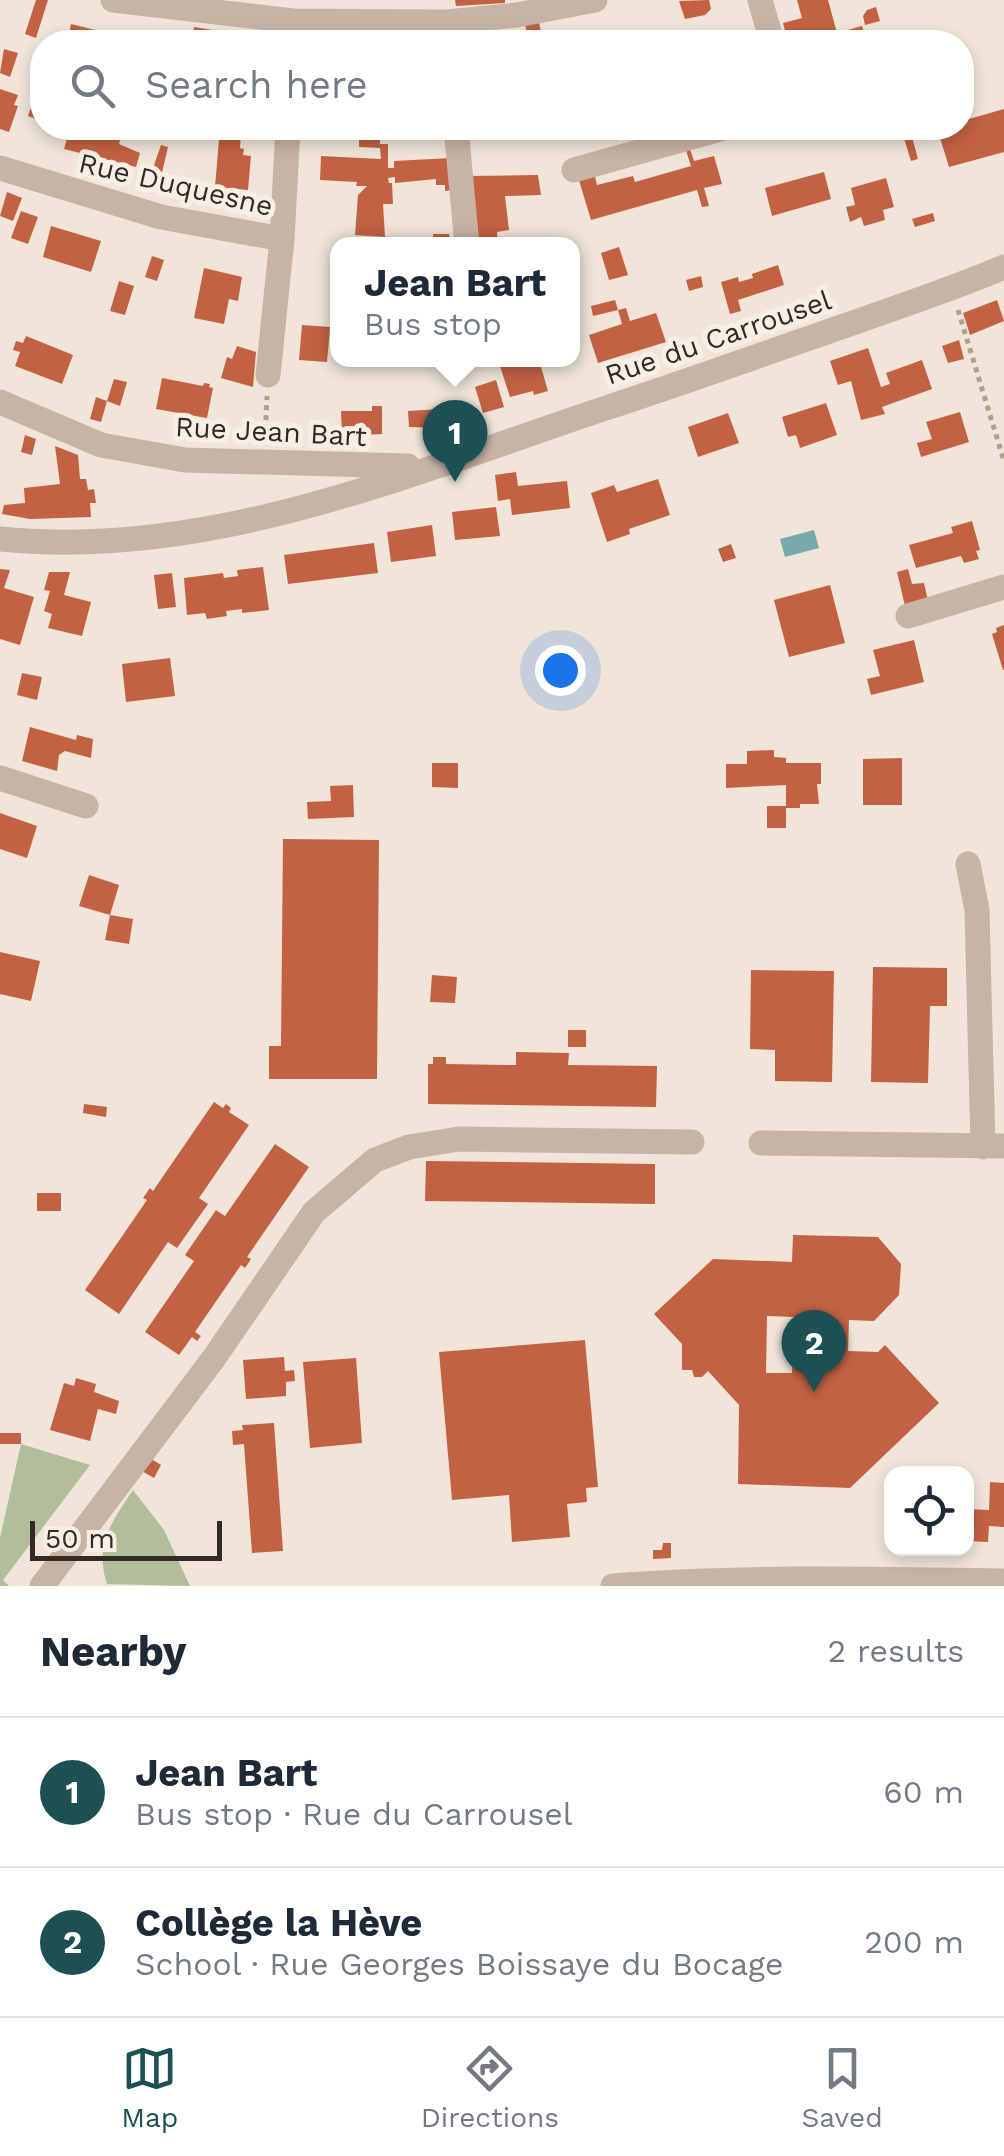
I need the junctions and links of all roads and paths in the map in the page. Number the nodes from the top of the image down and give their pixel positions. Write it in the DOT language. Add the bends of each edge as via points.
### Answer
graph roads {
  1 [pos="113,0"];
  2 [pos="595,0"];
  3 [pos="760,0"];
  4 [pos="282,30"];
  5 [pos="455,30"];
  6 [pos="769,30"];
  7 [pos="287,140"];
  8 [pos="457,140"];
  9 [pos="681,140"];
  10 [pos="0,168"];
  11 [pos="574,170"];
  12 [pos="466,237"];
  13 [pos="282,239"];
  14 [pos="1004,267"];
  15 [pos="951,288"];
  16 [pos="268,375"];
  17 [pos="0,402"];
  18 [pos="1004,460"];
  19 [pos="264,462"];
  20 [pos="324,464"];
  21 [pos="428,467"];
  22 [pos="336,497"];
  23 [pos="0,539"];
  24 [pos="1004,587"];
  25 [pos="908,616"];
  26 [pos="0,778"];
  27 [pos="86,806"];
  28 [pos="968,864"];
  29 [pos="692,1142"];
  30 [pos="761,1143"];
  31 [pos="994,1146"];
  32 [pos="71,1551"];
  33 [pos="1004,1581"];
  34 [pos="42,1586"];
  35 [pos="68,1586"];
  36 [pos="613,1586"];
  1 -- 4 [label="street"];
  2 -- 5 [label="street"];
  3 -- 6 [label="street"];
  7 -- 13 [label="street"];
  8 -- 12 [label="street"];
  9 -- 11 [label="street"];
  10 -- 13 [label="street, Rue Duquesne" via="161,217"];
  13 -- 16 [label="street"];
  14 -- 15 [label="street, Rue du Carrousel"];
  15 -- 18 [label="path"];
  15 -- 21 [label="street, Rue du Carrousel"];
  16 -- 19 [label="path"];
  17 -- 19 [label="street, Rue Jean Bart" via="101,445 186,460"];
  19 -- 20 [label="street, Rue Jean Bart"];
  20 -- 21 [label="street, Rue Jean Bart"];
  20 -- 22 [label="street" via="336,481"];
  21 -- 22 [label="street, Rue du Carrousel"];
  22 -- 23 [label="street, Rue du Carrousel" via="148,540"];
  24 -- 25 [label="street"];
  26 -- 27 [label="street"];
  28 -- 31 [label="street" via="977,910 984,1103"];
  29 -- 32 [label="street" via="459,1138 374,1160 314,1212"];
  30 -- 31 [label="street"];
  32 -- 34 [label="street"];
  32 -- 35 [label="street"];
  33 -- 36 [label="street" via="828,1578"];
}
